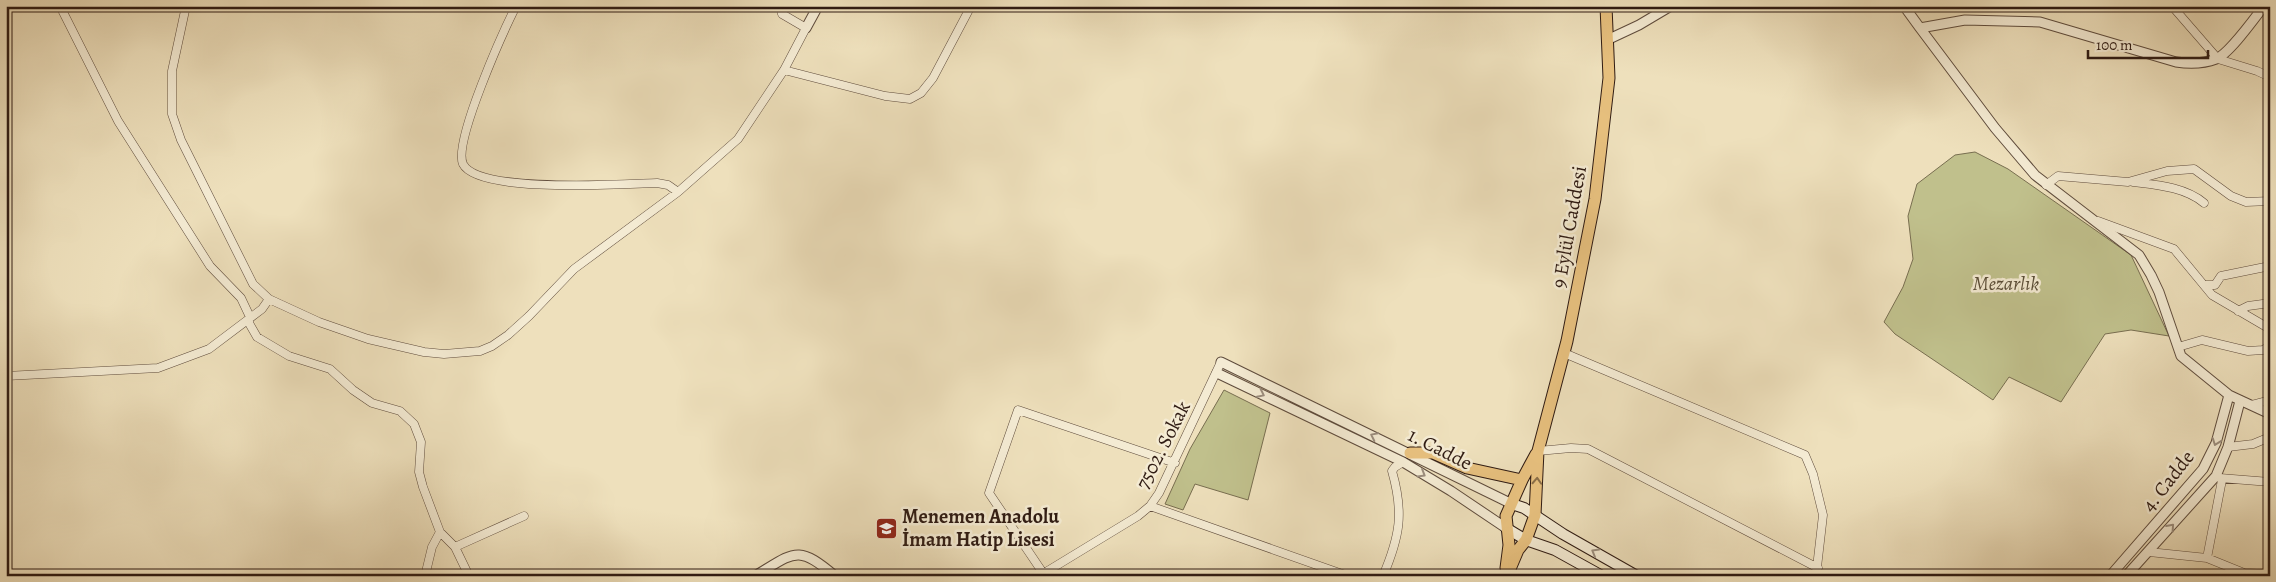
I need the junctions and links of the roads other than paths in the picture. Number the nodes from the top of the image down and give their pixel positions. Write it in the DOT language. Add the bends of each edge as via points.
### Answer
graph roads {
  1 [pos="60,6"];
  2 [pos="186,6"];
  3 [pos="516,6"];
  4 [pos="780,6"];
  5 [pos="810,6"];
  6 [pos="818,6"];
  7 [pos="971,6"];
  8 [pos="1606,6"];
  9 [pos="1672,6"];
  10 [pos="1904,6"];
  11 [pos="2172,6"];
  12 [pos="2264,6"];
  13 [pos="806,28"];
  14 [pos="1920,28"];
  15 [pos="1607,40"];
  16 [pos="2218,59"];
  17 [pos="784,70"];
  18 [pos="2270,77"];
  19 [pos="2128,182"];
  20 [pos="2046,185"];
  21 [pos="678,192"];
  22 [pos="2270,201"];
  23 [pos="2204,203"];
  24 [pos="2094,220"];
  25 [pos="2270,266"];
  26 [pos="2206,285"];
  27 [pos="269,299"];
  28 [pos="2270,303"];
  29 [pos="2238,311"];
  30 [pos="256,313"];
  31 [pos="2270,329"];
  32 [pos="2270,346"];
  33 [pos="2178,347"];
  34 [pos="1564,353"];
  35 [pos="1221,362"];
  36 [pos="1217,373"];
  37 [pos="6,376"];
  38 [pos="2229,395"];
  39 [pos="2270,400"];
  40 [pos="2240,401"];
  41 [pos="2251,405"];
  42 [pos="2270,414"];
  43 [pos="2270,438"];
  44 [pos="2228,447"];
  45 [pos="1538,450"];
  46 [pos="1406,458"];
  47 [pos="1175,463"];
  48 [pos="2219,478"];
  49 [pos="1522,480"];
  50 [pos="2270,482"];
  51 [pos="1512,504"];
  52 [pos="1150,506"];
  53 [pos="1535,515"];
  54 [pos="524,516"];
  55 [pos="1506,528"];
  56 [pos="440,532"];
  57 [pos="1526,540"];
  58 [pos="455,547"];
  59 [pos="2148,552"];
  60 [pos="2207,558"];
  61 [pos="1817,572"];
  62 [pos="2270,574"];
  63 [pos="1041,575"];
  64 [pos="1601,575"];
  65 [pos="425,576"];
  66 [pos="469,576"];
  67 [pos="755,576"];
  68 [pos="835,576"];
  69 [pos="1348,576"];
  70 [pos="1384,576"];
  71 [pos="1506,576"];
  72 [pos="1637,576"];
  73 [pos="2110,576"];
  74 [pos="2126,576"];
  1 -- 30 [label="street" via="118,121 210,266"];
  2 -- 27 [label="street" via="172,71 172,114 181,140 253,284"];
  3 -- 21 [label="street" via="498,43 472,114 462,155 465,166 475,175 523,184 657,183"];
  4 -- 13 [label="street" via="782,14"];
  5 -- 13 [label="street"];
  6 -- 13 [label="street"];
  7 -- 17 [label="street" via="932,78 921,93 910,99 884,96"];
  8 -- 15 [label="main road, 9 Eylül Caddesi"];
  9 -- 15 [label="street"];
  10 -- 14 [label="street"];
  11 -- 16 [label="street"];
  12 -- 16 [label="street" via="2246,31"];
  13 -- 17 [label="street"];
  14 -- 16 [label="street" via="1965,20 2040,22 2176,62 2199,63"];
  14 -- 20 [label="street" via="1995,128"];
  15 -- 34 [label="main road, 9 Eylül Caddesi" via="1609,78 1602,155"];
  16 -- 18 [label="street"];
  17 -- 21 [label="street" via="738,139"];
  19 -- 20 [label="street" via="2068,175 2058,176"];
  19 -- 22 [label="street" via="2167,171 2194,170 2231,196 2246,202"];
  19 -- 23 [label="street" via="2179,191"];
  20 -- 24 [label="street"];
  21 -- 27 [label="street" via="574,269 508,335 480,351 444,354 377,341 319,322"];
  24 -- 26 [label="street" via="2174,249"];
  24 -- 33 [label="street" via="2139,255 2159,292"];
  25 -- 26 [label="street" via="2221,276 2215,285"];
  26 -- 29 [label="street" via="2212,295"];
  27 -- 30 [label="street"];
  28 -- 29 [label="street"];
  29 -- 31 [label="street"];
  30 -- 37 [label="street" via="209,349 158,368"];
  30 -- 56 [label="street" via="249,323 257,337 267,345 330,369 353,390 372,402 400,411 414,424 421,442 419,472 422,487"];
  32 -- 33 [label="street" via="2248,351 2202,340"];
  33 -- 38 [label="street" via="2181,356"];
  34 -- 45 [label="main road, 9 Eylül Caddesi"];
  34 -- 61 [label="street" via="1805,455 1823,515"];
  35 -- 36 [label="street, 7502. Sokak"];
  46 -- 35 [label="street, 1. Cadde, one-way"];
  36 -- 46 [label="street, 1. Cadde, one-way"];
  36 -- 47 [label="street, 7502. Sokak"];
  38 -- 40 [label="street"];
  38 -- 73 [label="street, 4. Cadde, one-way" via="2216,442 2203,469"];
  39 -- 41 [label="street"];
  40 -- 41 [label="street"];
  40 -- 44 [label="street, 4. Cadde"];
  41 -- 42 [label="street"];
  43 -- 44 [label="street"];
  44 -- 48 [label="street, 4. Cadde"];
  45 -- 49 [label="main road, 9 Eylül Caddesi"];
  53 -- 45 [label="main road, 9 Eylül Caddesi, one-way"];
  45 -- 61 [label="street" via="1588,449"];
  46 -- 49 [label="main road" via="1433,453 1467,468"];
  46 -- 51 [label="street, 1. Cadde"];
  46 -- 55 [label="street, 1. Cadde, one-way"];
  46 -- 70 [label="street" via="1392,471 1400,506 1396,547"];
  47 -- 52 [label="street, 7502. Sokak"];
  47 -- 63 [label="street" via="1018,410 989,492"];
  48 -- 50 [label="street"];
  59 -- 48 [label="street, 4. Cadde, one-way"];
  48 -- 60 [label="street"];
  49 -- 51 [label="main road, 9 Eylül Caddesi"];
  51 -- 53 [label="main road, 1. Cadde"];
  51 -- 55 [label="main road, 9 Eylül Caddesi" via="1506,516"];
  52 -- 63 [label="street, 7502. Sokak"];
  52 -- 69 [label="street"];
  53 -- 57 [label="main road, 9 Eylül Caddesi"];
  72 -- 53 [label="main road, 1. Cadde, one-way"];
  54 -- 58 [label="street"];
  55 -- 57 [label="main road, 1. Cadde"];
  55 -- 71 [label="main road, 9 Eylül Caddesi" via="1509,545"];
  56 -- 58 [label="street"];
  56 -- 65 [label="street" via="432,547"];
  57 -- 64 [label="main road, 1. Cadde" via="1555,550"];
  57 -- 71 [label="main road, 9 Eylül Caddesi"];
  58 -- 66 [label="street"];
  59 -- 60 [label="street"];
  59 -- 74 [label="street, 4. Cadde"];
  60 -- 62 [label="street" via="2244,573"];
  67 -- 68 [label="street" via="798,553 807,555"];
}
